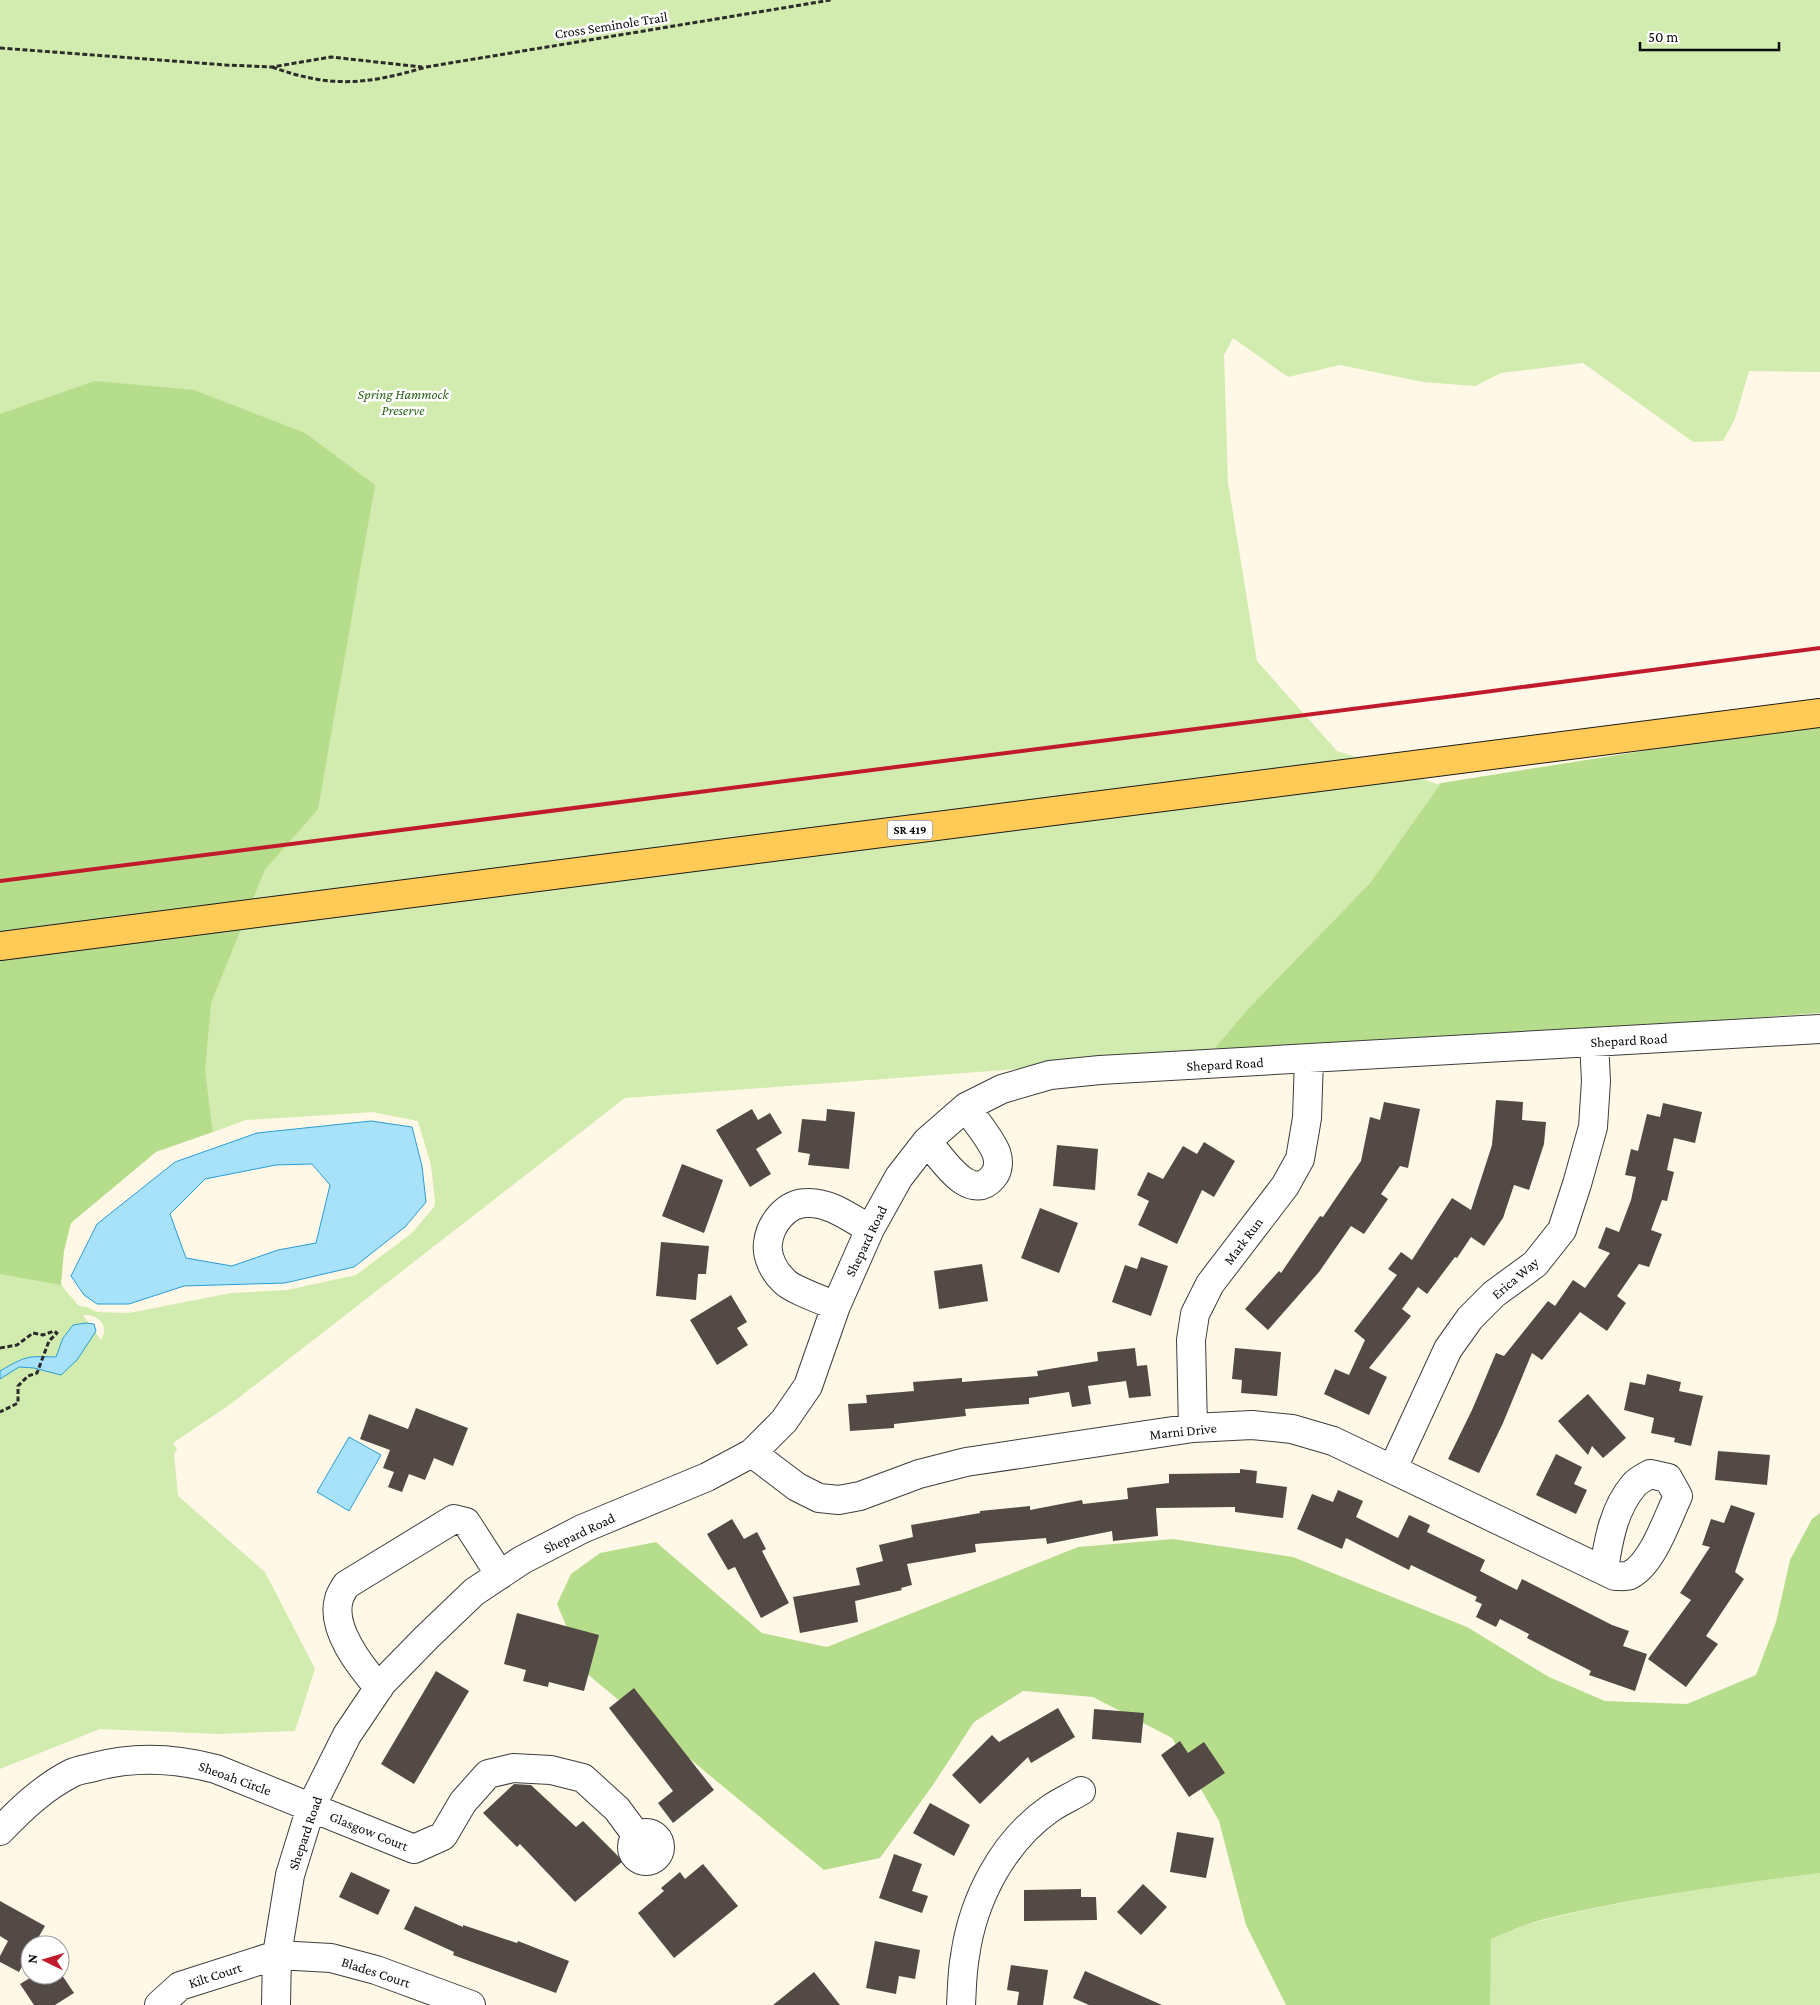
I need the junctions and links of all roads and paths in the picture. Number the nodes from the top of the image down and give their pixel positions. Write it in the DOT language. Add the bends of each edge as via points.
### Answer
graph roads {
  1 [pos="831,0"];
  2 [pos="0,48"];
  3 [pos="272,67"];
  4 [pos="426,67"];
  5 [pos="1820,713"];
  6 [pos="0,946"];
  7 [pos="1820,1029"];
  8 [pos="1594,1042"];
  9 [pos="1309,1059"];
  10 [pos="966,1107"];
  11 [pos="927,1141"];
  12 [pos="870,1229"];
  13 [pos="836,1306"];
  14 [pos="0,1348"];
  15 [pos="0,1412"];
  16 [pos="1193,1428"];
  17 [pos="752,1453"];
  18 [pos="1393,1468"];
  19 [pos="1604,1570"];
  20 [pos="500,1575"];
  21 [pos="379,1688"];
  22 [pos="1081,1791"];
  23 [pos="311,1807"];
  24 [pos="0,1831"];
  25 [pos="637,1836"];
  26 [pos="277,1955"];
  27 [pos="159,2005"];
  28 [pos="276,2005"];
  29 [pos="471,2005"];
  30 [pos="961,2005"];
  1 -- 4 [label="path, Cross Seminole Trail"];
  2 -- 3 [label="path"];
  3 -- 4 [label="path" via="331,57"];
  3 -- 4 [label="path" via="311,79 358,82"];
  5 -- 6 [label="main road, SR 419"];
  7 -- 8 [label="street, Shepard Road"];
  8 -- 9 [label="street, Shepard Road"];
  8 -- 18 [label="street, Erica Way" via="1593,1126 1562,1230 1535,1264 1494,1294 1470,1318 1448,1349"];
  9 -- 10 [label="street, Shepard Road" via="1050,1075 1002,1089"];
  9 -- 16 [label="street, Mark Run" via="1308,1118 1300,1159 1284,1186 1210,1284 1195,1314 1191,1340"];
  10 -- 11 [label="street, Shepard Road"];
  10 -- 11 [label="street" via="996,1152 995,1175 988,1183 979,1186 958,1178"];
  11 -- 12 [label="street, Shepard Road" via="899,1177"];
  12 -- 13 [label="street, Shepard Road"];
  12 -- 13 [label="street" via="824,1204 805,1202 790,1207 774,1222 767,1244 771,1263 784,1282"];
  13 -- 17 [label="street, Shepard Road" via="808,1386 784,1421"];
  14 -- 15 [label="path" via="17,1345 32,1333 56,1333 49,1341 37,1372 18,1386 18,1403"];
  16 -- 17 [label="street, Marni Drive" via="966,1462 839,1500 819,1498 797,1487"];
  16 -- 18 [label="street, Marni Drive" via="1252,1425 1292,1429 1333,1441"];
  17 -- 20 [label="street, Shepard Road" via="707,1477 582,1529"];
  18 -- 19 [label="street, Marni Drive"];
  20 -- 21 [label="street, Shepard Road" via="474,1592"];
  20 -- 21 [label="street" via="466,1522 454,1519 346,1585 339,1599 338,1618 359,1665"];
  21 -- 23 [label="street, Shepard Road" via="346,1735"];
  22 -- 30 [label="street" via="1050,1808 1021,1834 994,1871 975,1910 964,1956"];
  23 -- 24 [label="street, Sheoah Circle" via="216,1769 188,1762 148,1759 112,1762 72,1773 27,1803"];
  23 -- 25 [label="street, Glasgow Court" via="414,1849 443,1836 463,1802 488,1774 513,1768 551,1770 583,1778 616,1809"];
  23 -- 26 [label="street, Shepard Road" via="290,1875"];
  26 -- 27 [label="street, Kilt Court" via="180,1986"];
  26 -- 28 [label="street, Shepard Road"];
  26 -- 29 [label="street, Blades Court" via="331,1958 376,1970"];
}
